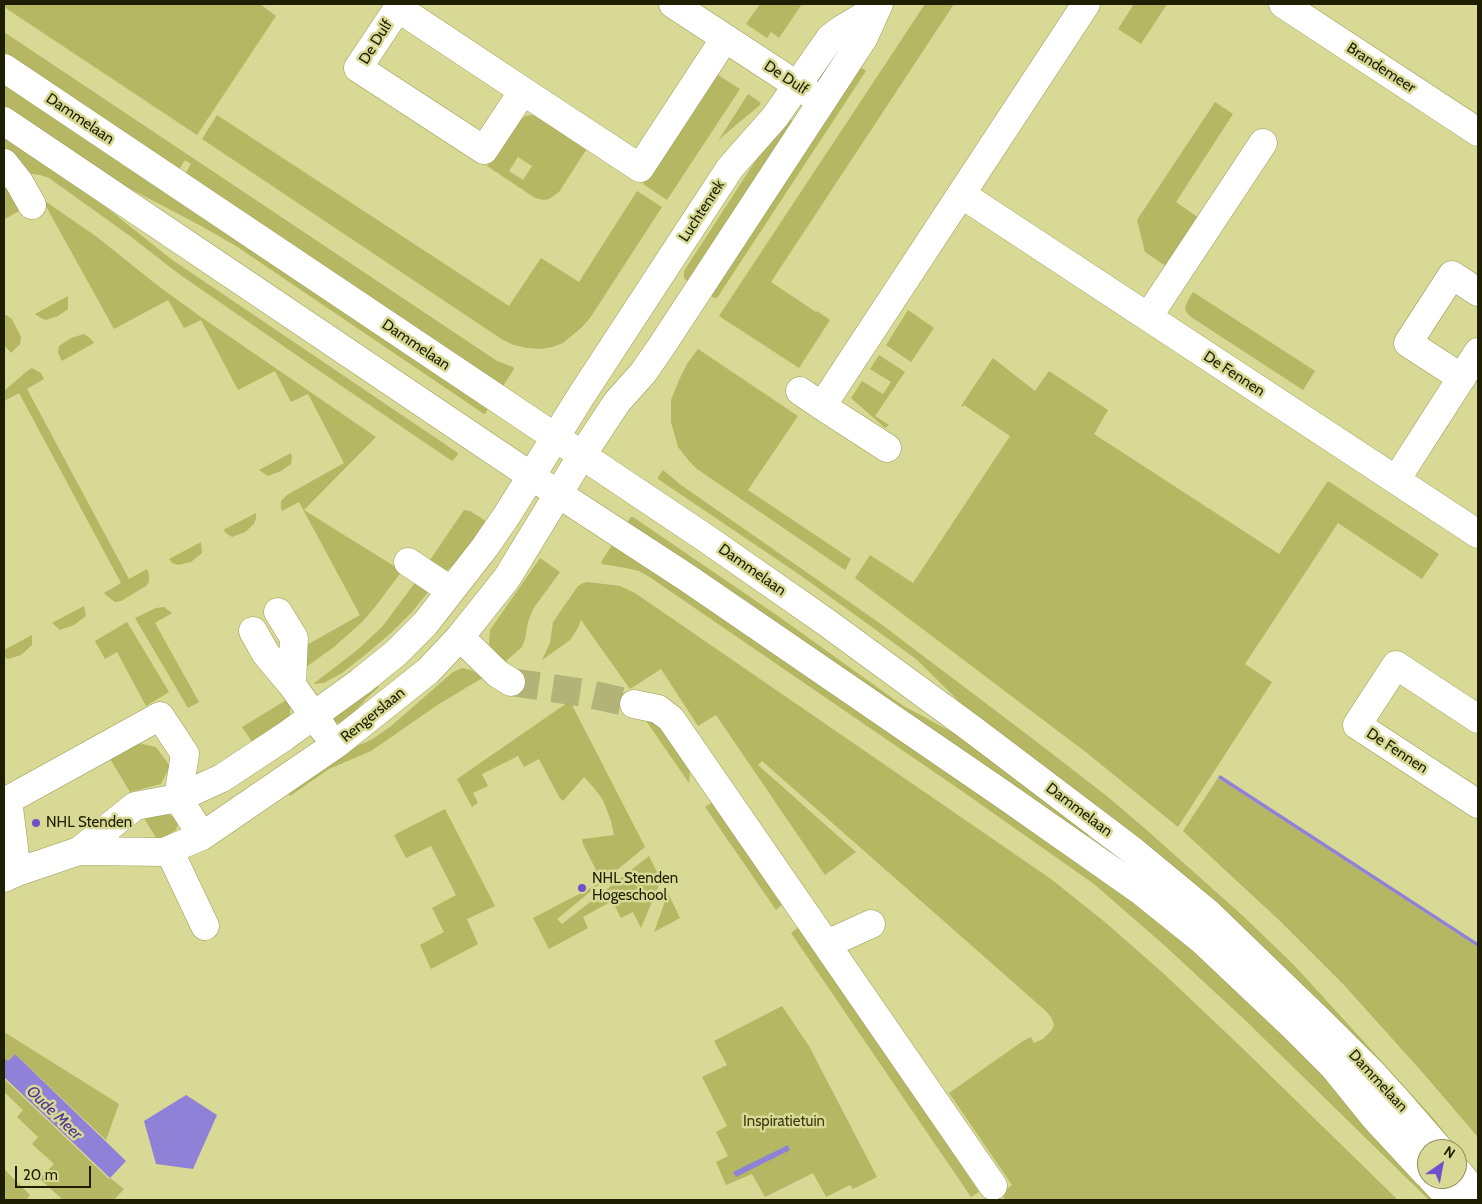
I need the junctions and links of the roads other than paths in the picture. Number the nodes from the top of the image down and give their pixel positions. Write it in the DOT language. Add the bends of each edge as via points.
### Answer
graph roads {
  1 [pos="673,4"];
  2 [pos="1086,4"];
  3 [pos="1283,4"];
  4 [pos="877,6"];
  5 [pos="726,38"];
  6 [pos="4,68"];
  7 [pos="797,85"];
  8 [pos="523,91"];
  9 [pos="822,101"];
  10 [pos="4,121"];
  11 [pos="1478,132"];
  12 [pos="1263,143"];
  13 [pos="4,163"];
  14 [pos="961,194"];
  15 [pos="32,204"];
  16 [pos="1478,292"];
  17 [pos="1148,317"];
  18 [pos="1478,352"];
  19 [pos="1462,378"];
  20 [pos="555,438"];
  21 [pos="887,448"];
  22 [pos="582,455"];
  23 [pos="531,476"];
  24 [pos="1396,480"];
  25 [pos="559,493"];
  26 [pos="1478,534"];
  27 [pos="408,562"];
  28 [pos="450,590"];
  29 [pos="460,637"];
  30 [pos="511,682"];
  31 [pos="292,684"];
  32 [pos="634,704"];
  33 [pos="314,716"];
  34 [pos="1478,719"];
  35 [pos="335,745"];
  36 [pos="178,798"];
  37 [pos="1478,804"];
  38 [pos="202,836"];
  39 [pos="169,850"];
  40 [pos="79,851"];
  41 [pos="10,875"];
  42 [pos="871,924"];
  43 [pos="205,926"];
  44 [pos="827,944"];
  45 [pos="1430,1139"];
  46 [pos="1417,1163"];
  47 [pos="1467,1183"];
  48 [pos="993,1186"];
  49 [pos="1442,1189"];
  50 [pos="1478,1196"];
  51 [pos="1452,1200"];
  1 -- 5 [label="street, De Dulf"];
  2 -- 14 [label="street"];
  3 -- 11 [label="street, Brandemeer"];
  4 -- 7 [label="street, Luchtenrek" via="830,38"];
  4 -- 9 [label="street, Luchtenrek" via="864,37"];
  5 -- 7 [label="street, De Dulf"];
  5 -- 8 [label="street, De Dulf" via="640,168"];
  6 -- 20 [label="street, Dammelaan"];
  7 -- 9 [label="street, De Dulf"];
  7 -- 20 [label="street, Luchtenrek" via="775,117 730,168"];
  8 -- 8 [label="street, De Dulf" via="484,150 358,68 398,8"];
  9 -- 22 [label="street, Luchtenrek" via="661,347 617,402"];
  10 -- 23 [label="street, Dammelaan"];
  12 -- 17 [label="street"];
  13 -- 15 [label="street"];
  14 -- 17 [label="street, De Fennen"];
  14 -- 21 [label="street" via="811,398"];
  16 -- 19 [label="street" via="1452,275 1408,343"];
  17 -- 24 [label="street, De Fennen"];
  18 -- 19 [label="street"];
  19 -- 24 [label="street"];
  20 -- 22 [label="street, Dammelaan"];
  20 -- 23 [label="street, Rengerslaan"];
  22 -- 25 [label="street, Rengerslaan"];
  22 -- 45 [label="street, Dammelaan" via="826,622 1133,851 1208,913 1326,1027"];
  23 -- 25 [label="street, Dammelaan"];
  23 -- 28 [label="street, Rengerslaan" via="485,547"];
  24 -- 26 [label="street, De Fennen"];
  25 -- 29 [label="street, Rengerslaan" via="507,578"];
  25 -- 46 [label="street, Dammelaan" via="1012,801 1172,916 1293,1026"];
  27 -- 28 [label="street"];
  28 -- 33 [label="street, Rengerslaan" via="425,624 396,653"];
  29 -- 30 [label="street" via="498,674"];
  29 -- 35 [label="street, Rengerslaan" via="428,671"];
  31 -- 31 [label="street" via="294,638 259,625 254,662"];
  31 -- 33 [label="street"];
  32 -- 44 [label="street" via="658,709 671,719"];
  33 -- 35 [label="street"];
  33 -- 36 [label="street, Rengerslaan" via="222,778"];
  34 -- 37 [label="street, De Fennen" via="1396,666 1357,725"];
  35 -- 38 [label="street, Rengerslaan"];
  36 -- 38 [label="street"];
  36 -- 40 [label="street, Rengerslaan" via="135,806"];
  36 -- 41 [label="street" via="185,754 160,716 8,800"];
  38 -- 39 [label="street, Rengerslaan"];
  39 -- 40 [label="street, Rengerslaan"];
  39 -- 43 [label="street"];
  40 -- 41 [label="street, Rengerslaan"];
  42 -- 44 [label="street"];
  44 -- 48 [label="street"];
  47 -- 50 [label="street"];
  49 -- 51 [label="street"];
}
